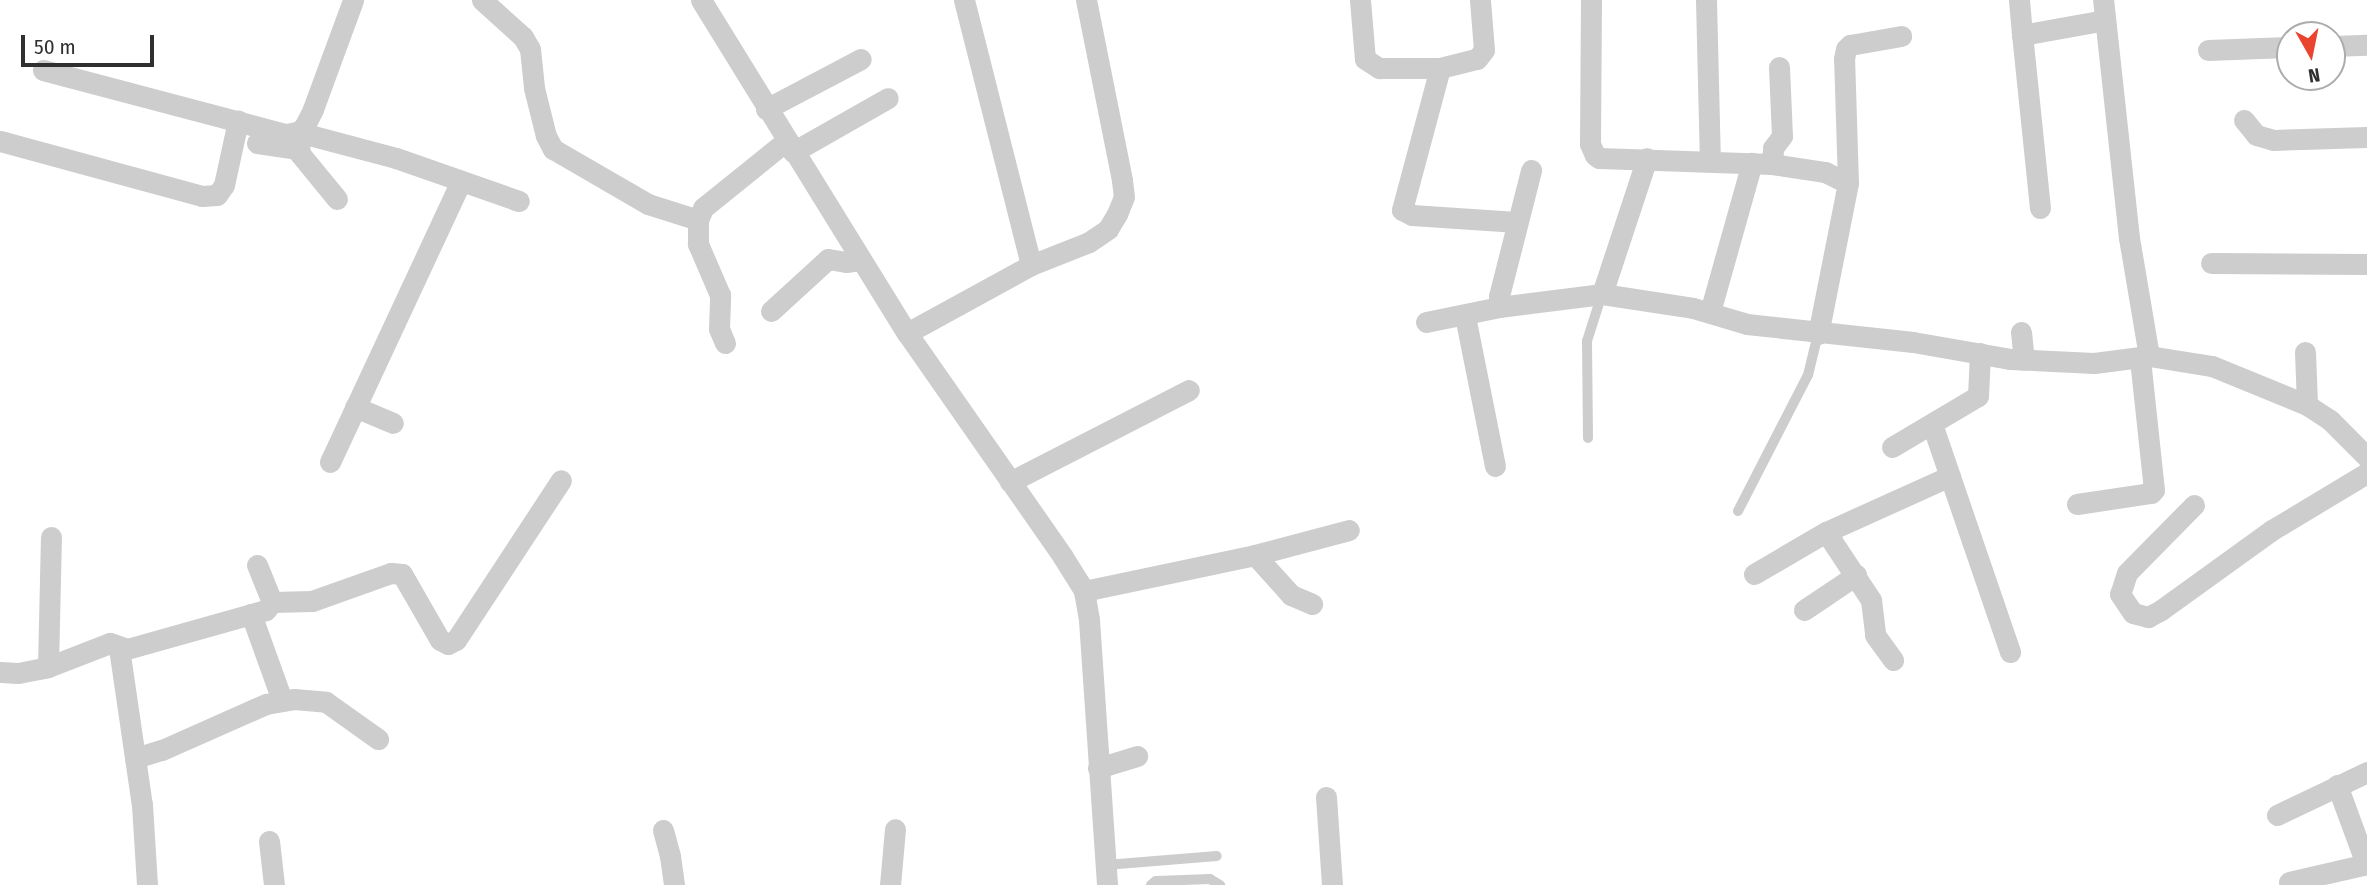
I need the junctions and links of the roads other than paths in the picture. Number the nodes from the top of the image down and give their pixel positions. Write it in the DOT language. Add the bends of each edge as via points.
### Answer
graph roads {
  1 [pos="353,0"];
  2 [pos="482,0"];
  3 [pos="701,0"];
  4 [pos="964,0"];
  5 [pos="1086,0"];
  6 [pos="1360,0"];
  7 [pos="1480,0"];
  8 [pos="1591,0"];
  9 [pos="1706,0"];
  10 [pos="2019,0"];
  11 [pos="2104,10"];
  12 [pos="2022,35"];
  13 [pos="1900,36"];
  14 [pos="2367,45"];
  15 [pos="2346,46"];
  16 [pos="2276,48"];
  17 [pos="2208,50"];
  18 [pos="861,58"];
  19 [pos="1779,67"];
  20 [pos="1440,68"];
  21 [pos="43,70"];
  22 [pos="888,99"];
  23 [pos="766,110"];
  24 [pos="2244,120"];
  25 [pos="238,121"];
  26 [pos="2367,137"];
  27 [pos="0,141"];
  28 [pos="298,141"];
  29 [pos="257,143"];
  30 [pos="790,146"];
  31 [pos="1647,158"];
  32 [pos="1710,159"];
  33 [pos="1762,163"];
  34 [pos="1531,170"];
  35 [pos="461,181"];
  36 [pos="1848,183"];
  37 [pos="337,198"];
  38 [pos="519,201"];
  39 [pos="2040,208"];
  40 [pos="698,220"];
  41 [pos="1517,222"];
  42 [pos="861,260"];
  43 [pos="2211,263"];
  44 [pos="2367,264"];
  45 [pos="1031,265"];
  46 [pos="1602,294"];
  47 [pos="1499,307"];
  48 [pos="771,311"];
  49 [pos="1710,312"];
  50 [pos="1465,316"];
  51 [pos="1426,322"];
  52 [pos="2021,332"];
  53 [pos="906,333"];
  54 [pos="1818,334"];
  55 [pos="726,343"];
  56 [pos="2305,352"];
  57 [pos="1980,353"];
  58 [pos="2144,357"];
  59 [pos="2025,360"];
  60 [pos="1189,390"];
  61 [pos="2307,405"];
  62 [pos="355,407"];
  63 [pos="393,423"];
  64 [pos="1932,424"];
  65 [pos="1588,438"];
  66 [pos="1892,447"];
  67 [pos="2367,457"];
  68 [pos="330,462"];
  69 [pos="1495,467"];
  70 [pos="2367,473"];
  71 [pos="1950,476"];
  72 [pos="561,480"];
  73 [pos="1010,482"];
  74 [pos="2077,504"];
  75 [pos="2194,505"];
  76 [pos="1738,511"];
  77 [pos="1349,530"];
  78 [pos="1826,532"];
  79 [pos="51,537"];
  80 [pos="1255,555"];
  81 [pos="257,565"];
  82 [pos="1754,574"];
  83 [pos="1856,575"];
  84 [pos="1084,592"];
  85 [pos="272,602"];
  86 [pos="1311,604"];
  87 [pos="1804,610"];
  88 [pos="251,614"];
  89 [pos="119,648"];
  90 [pos="2010,652"];
  91 [pos="1893,660"];
  92 [pos="48,667"];
  93 [pos="0,671"];
  94 [pos="282,700"];
  95 [pos="379,739"];
  96 [pos="1137,756"];
  97 [pos="135,758"];
  98 [pos="1098,768"];
  99 [pos="2367,772"];
  100 [pos="2337,785"];
  101 [pos="1326,797"];
  102 [pos="2277,815"];
  103 [pos="895,829"];
  104 [pos="663,830"];
  105 [pos="269,841"];
  106 [pos="1217,856"];
  107 [pos="2366,864"];
  108 [pos="1106,875"];
  109 [pos="2289,882"];
  110 [pos="147,885"];
  111 [pos="274,885"];
  112 [pos="674,885"];
  113 [pos="890,885"];
  114 [pos="1151,885"];
  115 [pos="1220,885"];
  116 [pos="1332,885"];
  1 -- 28 [label="street"];
  2 -- 40 [label="street" via="530,48 534,88 553,149 648,204"];
  3 -- 23 [label="street"];
  4 -- 45 [label="street"];
  5 -- 45 [label="street" via="1124,197 1108,229"];
  6 -- 20 [label="street" via="1368,63 1379,68"];
  7 -- 20 [label="street" via="1482,55"];
  8 -- 31 [label="street" via="1591,150 1600,158"];
  9 -- 32 [label="street"];
  10 -- 12 [label="street"];
  11 -- 12 [label="street"];
  11 -- 58 [label="street"];
  12 -- 39 [label="street"];
  13 -- 36 [label="street" via="1846,49"];
  14 -- 15 [label="street"];
  16 -- 17 [label="street"];
  18 -- 23 [label="street"];
  19 -- 33 [label="street" via="1782,136"];
  20 -- 41 [label="street" via="1402,210 1412,215"];
  21 -- 25 [label="street"];
  22 -- 30 [label="street"];
  23 -- 30 [label="street"];
  24 -- 26 [label="street" via="2256,135 2273,139"];
  25 -- 27 [label="street" via="224,185 217,195 202,196"];
  25 -- 28 [label="street"];
  28 -- 29 [label="street"];
  28 -- 35 [label="street" via="396,158"];
  28 -- 37 [label="street" via="304,162"];
  30 -- 40 [label="street" via="704,208"];
  30 -- 42 [label="street"];
  31 -- 32 [label="street"];
  31 -- 46 [label="street"];
  32 -- 33 [label="street"];
  33 -- 36 [label="street" via="1825,172"];
  33 -- 49 [label="street"];
  34 -- 41 [label="street"];
  35 -- 38 [label="street"];
  35 -- 62 [label="street"];
  36 -- 54 [label="street"];
  40 -- 55 [label="street" via="698,244 720,295 719,329"];
  41 -- 47 [label="street"];
  42 -- 48 [label="street" via="828,259"];
  42 -- 53 [label="street"];
  43 -- 44 [label="street"];
  45 -- 53 [label="street"];
  46 -- 47 [label="street"];
  46 -- 49 [label="street"];
  46 -- 65 [label="lane" via="1587,341"];
  47 -- 50 [label="street"];
  49 -- 54 [label="street" via="1747,324"];
  50 -- 51 [label="street"];
  50 -- 69 [label="street"];
  52 -- 59 [label="street"];
  53 -- 73 [label="street"];
  54 -- 57 [label="street"];
  54 -- 76 [label="lane" via="1808,375"];
  56 -- 61 [label="street"];
  57 -- 59 [label="street"];
  57 -- 64 [label="street" via="1978,396"];
  58 -- 59 [label="street" via="2094,363"];
  58 -- 61 [label="street" via="2212,366"];
  58 -- 74 [label="street" via="2154,490"];
  60 -- 73 [label="street"];
  61 -- 67 [label="street" via="2330,420"];
  62 -- 63 [label="street"];
  62 -- 68 [label="street"];
  64 -- 66 [label="street"];
  64 -- 71 [label="street"];
  70 -- 75 [label="street" via="2272,530 2161,610 2148,617 2133,613 2120,594 2127,573"];
  71 -- 78 [label="street"];
  71 -- 90 [label="street"];
  72 -- 85 [label="street" via="456,640 448,644 440,640 402,574 391,573 312,601"];
  73 -- 84 [label="street"];
  77 -- 80 [label="street"];
  78 -- 82 [label="street"];
  78 -- 83 [label="street"];
  79 -- 92 [label="street"];
  80 -- 84 [label="street"];
  80 -- 86 [label="street" via="1290,595"];
  81 -- 85 [label="street"];
  83 -- 87 [label="street"];
  83 -- 91 [label="street" via="1871,600 1878,643"];
  84 -- 98 [label="street"];
  85 -- 88 [label="street"];
  88 -- 89 [label="street"];
  88 -- 94 [label="street"];
  89 -- 92 [label="street" via="110,642"];
  89 -- 97 [label="street"];
  92 -- 93 [label="street"];
  94 -- 95 [label="street" via="326,702"];
  94 -- 97 [label="street"];
  96 -- 98 [label="street"];
  97 -- 110 [label="street"];
  98 -- 108 [label="street"];
  99 -- 100 [label="street"];
  100 -- 102 [label="street"];
  100 -- 107 [label="street"];
  101 -- 116 [label="street"];
  103 -- 113 [label="street"];
  104 -- 112 [label="street"];
  105 -- 111 [label="street"];
  106 -- 108 [label="lane"];
  107 -- 109 [label="street"];
  114 -- 115 [label="lane" via="1210,879"];
}
